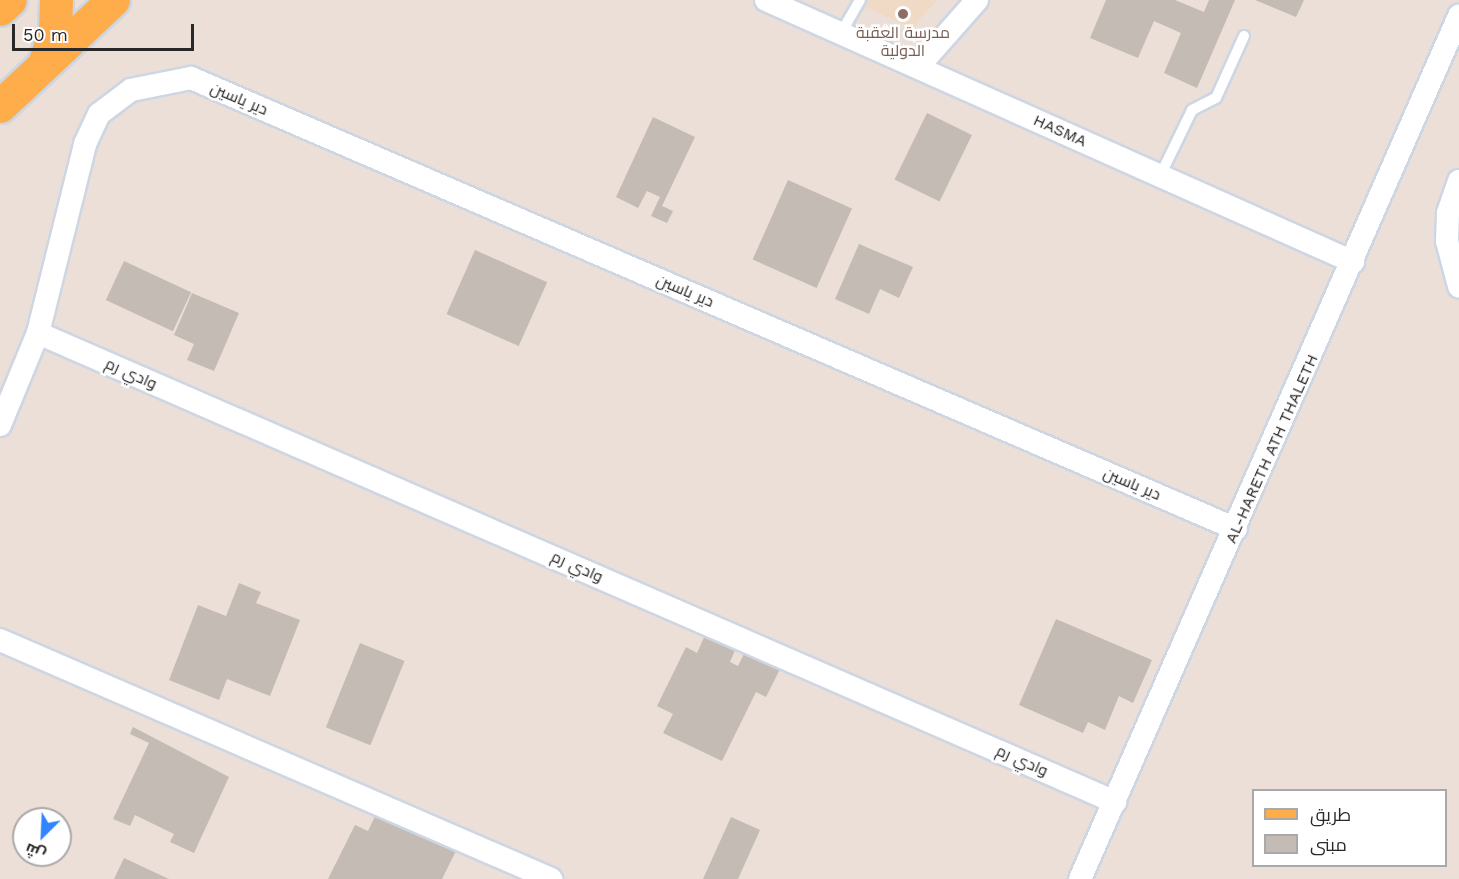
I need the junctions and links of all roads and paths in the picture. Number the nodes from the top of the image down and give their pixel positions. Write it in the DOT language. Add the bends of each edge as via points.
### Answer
graph roads {
  1 [pos="10,0"];
  2 [pos="56,0"];
  3 [pos="113,0"];
  4 [pos="766,0"];
  5 [pos="860,0"];
  6 [pos="976,0"];
  7 [pos="0,9"];
  8 [pos="1459,16"];
  9 [pos="842,33"];
  10 [pos="1244,36"];
  11 [pos="43,65"];
  12 [pos="918,68"];
  13 [pos="0,106"];
  14 [pos="1160,176"];
  15 [pos="1459,181"];
  16 [pos="1353,262"];
  17 [pos="1459,286"];
  18 [pos="38,333"];
  19 [pos="0,426"];
  20 [pos="1236,529"];
  21 [pos="0,640"];
  22 [pos="1115,802"];
  23 [pos="551,879"];
  24 [pos="1080,879"];
  1 -- 7 [label="main road"];
  2 -- 11 [label="main road" via="55,30"];
  3 -- 11 [label="main road"];
  4 -- 9 [label="street, HASMA"];
  5 -- 9 [label="lane"];
  6 -- 12 [label="street"];
  8 -- 16 [label="street, AL-HARETH ATH THALETH"];
  9 -- 12 [label="street, HASMA"];
  10 -- 14 [label="lane" via="1216,98 1192,110"];
  11 -- 13 [label="main road"];
  12 -- 14 [label="street, HASMA"];
  14 -- 16 [label="street, HASMA"];
  15 -- 17 [label="street" via="1448,213 1447,241"];
  16 -- 20 [label="street, AL-HARETH ATH THALETH"];
  18 -- 19 [label="street"];
  18 -- 20 [label="street, دير ياسين" via="71,217 85,144 99,114 131,90 191,78"];
  18 -- 22 [label="street, وادي رم"];
  20 -- 22 [label="street, AL-HARETH ATH THALETH"];
  21 -- 23 [label="street"];
  22 -- 24 [label="street, AL-HARETH ATH THALETH"];
}
